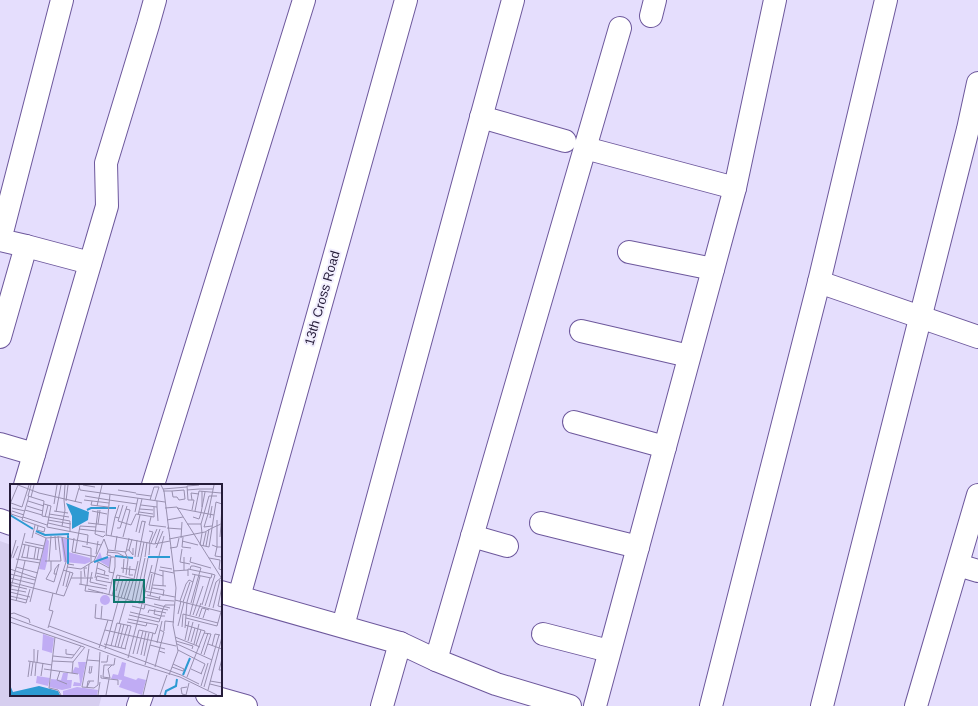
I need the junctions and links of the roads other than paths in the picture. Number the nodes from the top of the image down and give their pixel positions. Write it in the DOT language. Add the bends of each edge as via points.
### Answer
graph roads {
  1 [pos="62,0"];
  2 [pos="155,0"];
  3 [pos="304,0"];
  4 [pos="406,0"];
  5 [pos="514,0"];
  6 [pos="775,0"];
  7 [pos="886,0"];
  8 [pos="620,28"];
  9 [pos="978,83"];
  10 [pos="481,117"];
  11 [pos="973,130"];
  12 [pos="575,145"];
  13 [pos="735,188"];
  14 [pos="26,246"];
  15 [pos="629,252"];
  16 [pos="90,263"];
  17 [pos="713,269"];
  18 [pos="819,282"];
  19 [pos="920,317"];
  20 [pos="581,331"];
  21 [pos="0,337"];
  22 [pos="978,337"];
  23 [pos="689,356"];
  24 [pos="574,422"];
  25 [pos="0,444"];
  26 [pos="665,446"];
  27 [pos="34,454"];
  28 [pos="25,484"];
  29 [pos="153,484"];
  30 [pos="978,495"];
  31 [pos="0,520"];
  32 [pos="542,523"];
  33 [pos="10,524"];
  34 [pos="472,536"];
  35 [pos="507,546"];
  36 [pos="638,547"];
  37 [pos="968,568"];
  38 [pos="230,594"];
  39 [pos="343,626"];
  40 [pos="543,634"];
  41 [pos="400,643"];
  42 [pos="609,651"];
  43 [pos="436,660"];
  44 [pos="142,696"];
  45 [pos="211,696"];
  46 [pos="527,700"];
  47 [pos="138,706"];
  48 [pos="246,706"];
  49 [pos="382,706"];
  50 [pos="570,706"];
  51 [pos="595,706"];
  52 [pos="711,706"];
  53 [pos="822,706"];
  54 [pos="916,706"];
  1 -- 14 [label="street" via="0,240"];
  2 -- 16 [label="street" via="106,163 107,206"];
  3 -- 29 [label="street"];
  4 -- 38 [label="street, 13th Cross Road"];
  5 -- 10 [label="street"];
  6 -- 13 [label="street"];
  7 -- 18 [label="street"];
  8 -- 12 [label="street"];
  9 -- 11 [label="street"];
  10 -- 12 [label="street"];
  10 -- 39 [label="street"];
  11 -- 19 [label="street"];
  12 -- 13 [label="street"];
  12 -- 34 [label="street"];
  13 -- 17 [label="street"];
  14 -- 16 [label="street"];
  14 -- 21 [label="street"];
  15 -- 17 [label="street"];
  16 -- 27 [label="street"];
  17 -- 23 [label="street"];
  18 -- 19 [label="street"];
  18 -- 52 [label="street"];
  19 -- 22 [label="street"];
  19 -- 53 [label="street"];
  20 -- 23 [label="street"];
  23 -- 26 [label="street"];
  24 -- 26 [label="street"];
  25 -- 27 [label="street"];
  26 -- 36 [label="street"];
  27 -- 28 [label="street"];
  30 -- 37 [label="street"];
  31 -- 33 [label="street"];
  32 -- 36 [label="street"];
  34 -- 35 [label="street"];
  34 -- 43 [label="street"];
  36 -- 42 [label="street"];
  37 -- 54 [label="street"];
  38 -- 39 [label="street"];
  39 -- 41 [label="street"];
  40 -- 42 [label="street"];
  41 -- 43 [label="street"];
  41 -- 49 [label="street"];
  42 -- 51 [label="street"];
  43 -- 46 [label="street" via="496,684"];
  44 -- 47 [label="street"];
  45 -- 48 [label="street"];
  46 -- 50 [label="street"];
}
